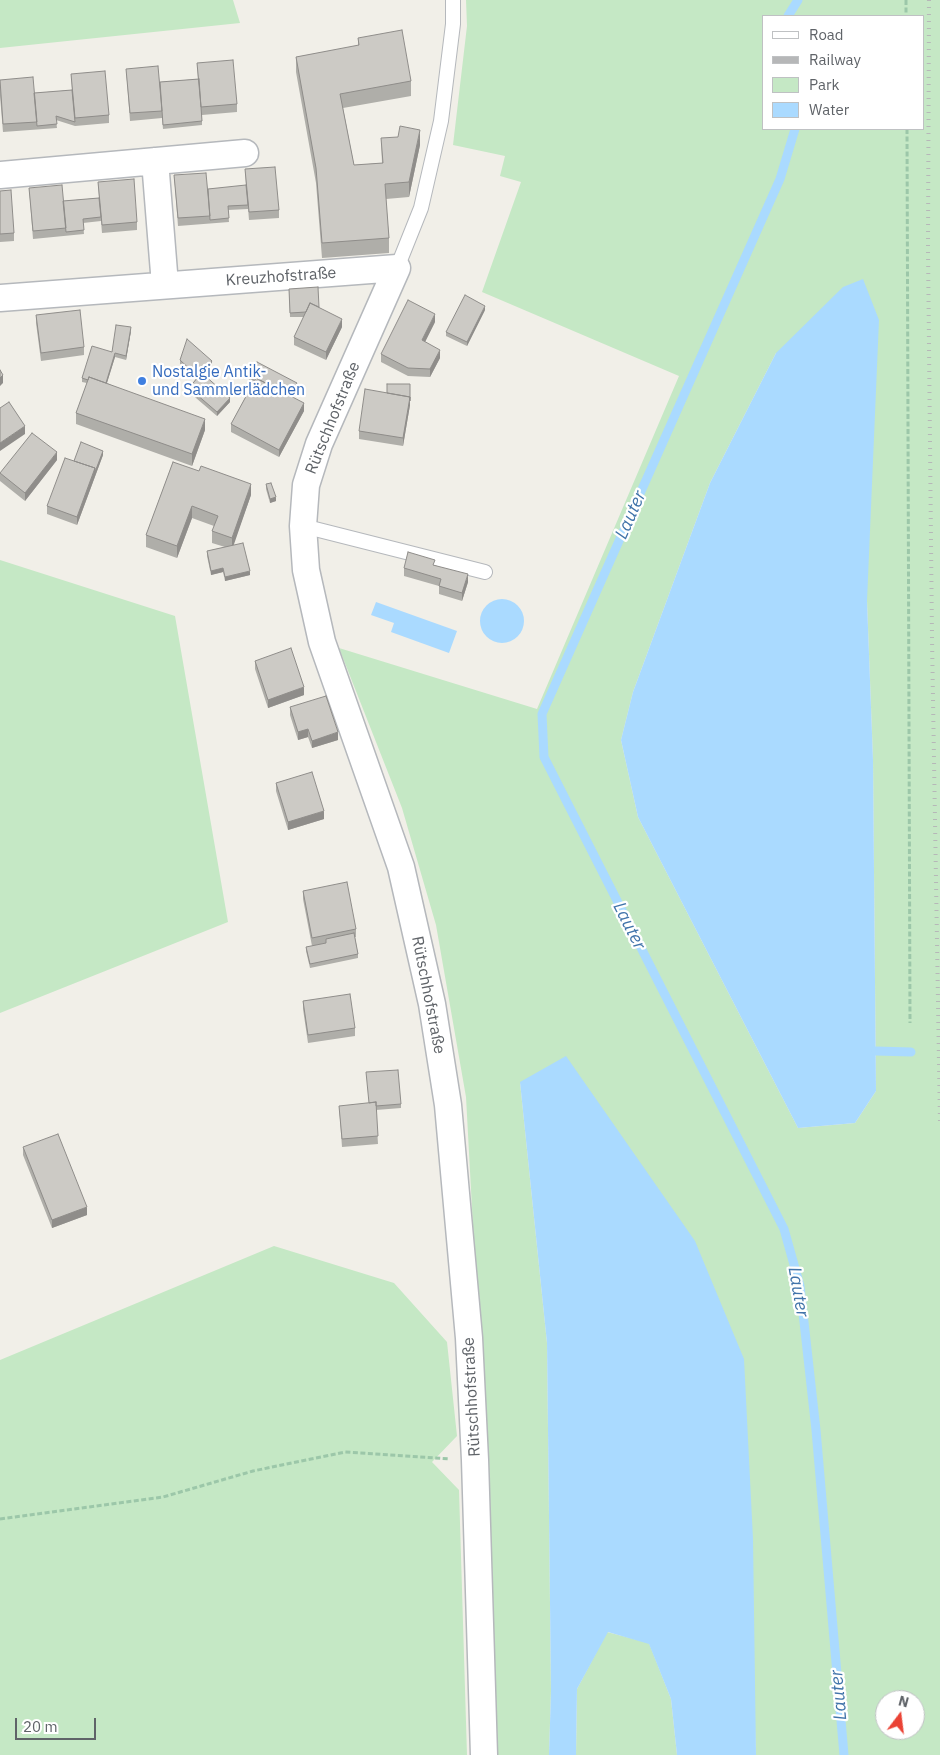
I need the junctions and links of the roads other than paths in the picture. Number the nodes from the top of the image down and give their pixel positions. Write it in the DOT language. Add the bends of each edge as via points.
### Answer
graph roads {
  1 [pos="452,0"];
  2 [pos="245,153"];
  3 [pos="155,160"];
  4 [pos="0,175"];
  5 [pos="397,268"];
  6 [pos="165,285"];
  7 [pos="0,298"];
  8 [pos="303,526"];
  9 [pos="485,572"];
  10 [pos="484,1755"];
  1 -- 5 [label="lane" via="453,24 441,121 421,208"];
  2 -- 3 [label="street"];
  3 -- 4 [label="street"];
  3 -- 6 [label="street"];
  5 -- 6 [label="street, Kreuzhofstraße"];
  5 -- 8 [label="street, Rütschhofstraße" via="319,444 306,485"];
  6 -- 7 [label="street, Kreuzhofstraße"];
  8 -- 9 [label="lane"];
  8 -- 10 [label="street, Rütschhofstraße" via="306,570 322,642 401,867 432,1004 448,1105 469,1338"];
}
